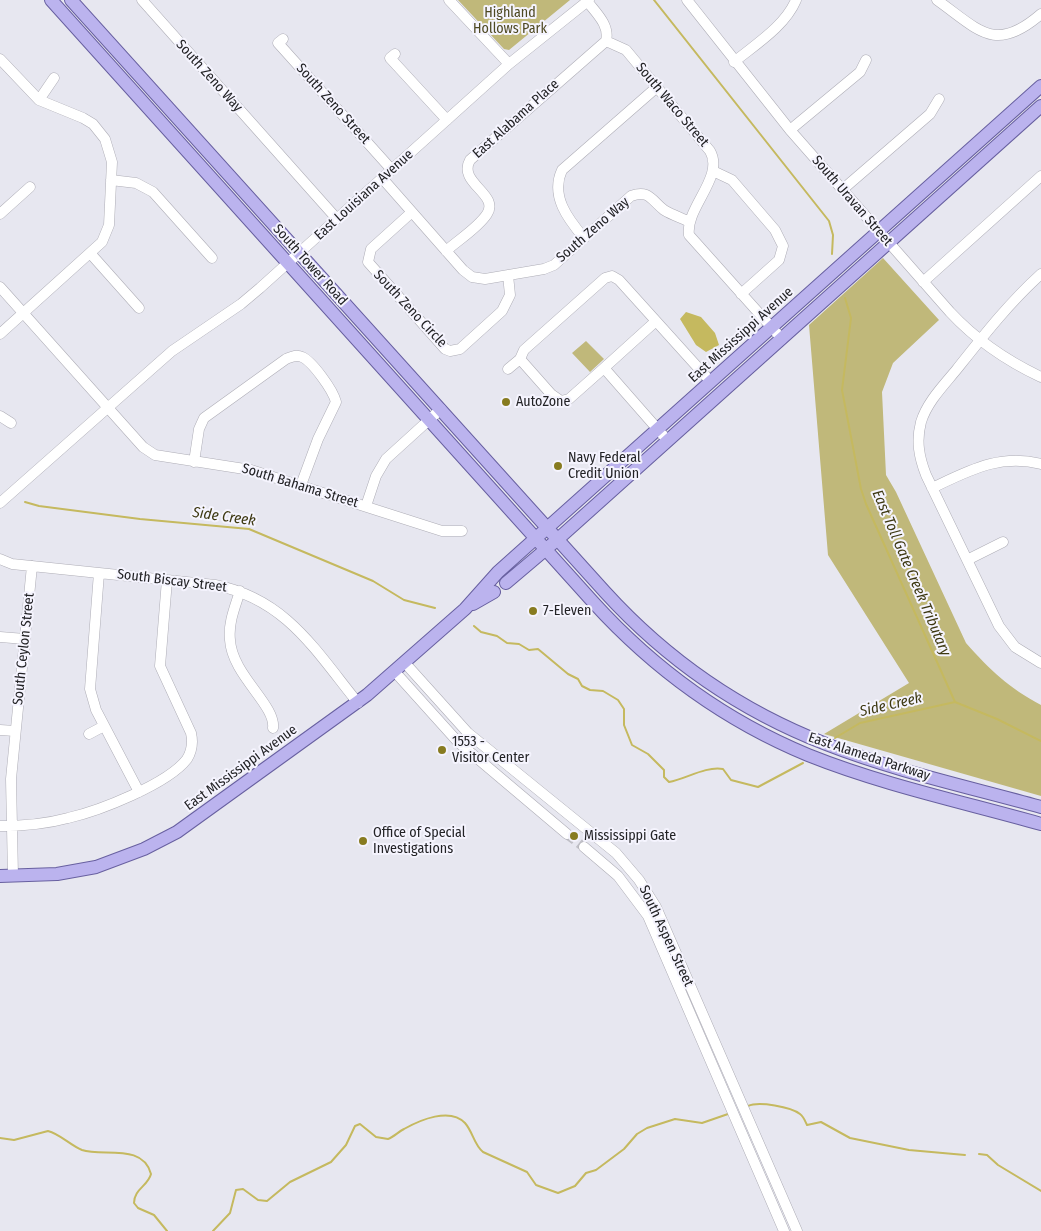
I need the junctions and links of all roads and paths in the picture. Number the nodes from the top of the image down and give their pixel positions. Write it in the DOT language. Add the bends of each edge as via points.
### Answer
graph roads {
  1 [pos="51,0"];
  2 [pos="71,0"];
  3 [pos="142,0"];
  4 [pos="449,0"];
  5 [pos="588,0"];
  6 [pos="686,0"];
  7 [pos="796,0"];
  8 [pos="941,1"];
  9 [pos="1041,14"];
  10 [pos="283,39"];
  11 [pos="606,41"];
  12 [pos="395,54"];
  13 [pos="0,59"];
  14 [pos="866,60"];
  15 [pos="734,62"];
  16 [pos="509,64"];
  17 [pos="54,78"];
  18 [pos="1041,86"];
  19 [pos="656,87"];
  20 [pos="939,99"];
  21 [pos="39,100"];
  22 [pos="1041,106"];
  23 [pos="446,120"];
  24 [pos="790,130"];
  25 [pos="392,170"];
  26 [pos="713,171"];
  27 [pos="1041,176"];
  28 [pos="382,178"];
  29 [pos="111,180"];
  30 [pos="30,187"];
  31 [pos="842,190"];
  32 [pos="412,212"];
  33 [pos="0,214"];
  34 [pos="337,219"];
  35 [pos="690,222"];
  36 [pos="878,232"];
  37 [pos="584,238"];
  38 [pos="888,243"];
  39 [pos="446,251"];
  40 [pos="300,252"];
  41 [pos="90,253"];
  42 [pos="212,258"];
  43 [pos="288,263"];
  44 [pos="1041,274"];
  45 [pos="508,276"];
  46 [pos="923,282"];
  47 [pos="0,287"];
  48 [pos="741,294"];
  49 [pos="139,308"];
  50 [pos="23,313"];
  51 [pos="656,322"];
  52 [pos="771,328"];
  53 [pos="0,334"];
  54 [pos="782,339"];
  55 [pos="980,340"];
  56 [pos="520,359"];
  57 [pos="604,368"];
  58 [pos="508,369"];
  59 [pos="1041,377"];
  60 [pos="711,382"];
  61 [pos="108,408"];
  62 [pos="441,409"];
  63 [pos="0,416"];
  64 [pos="429,420"];
  65 [pos="11,423"];
  66 [pos="658,429"];
  67 [pos="668,441"];
  68 [pos="194,462"];
  69 [pos="1041,464"];
  70 [pos="301,485"];
  71 [pos="932,488"];
  72 [pos="0,504"];
  73 [pos="366,506"];
  74 [pos="548,528"];
  75 [pos="462,531"];
  76 [pos="536,539"];
  77 [pos="558,539"];
  78 [pos="1003,542"];
  79 [pos="546,550"];
  80 [pos="0,559"];
  81 [pos="967,560"];
  82 [pos="32,566"];
  83 [pos="99,573"];
  84 [pos="167,580"];
  85 [pos="506,583"];
  86 [pos="240,591"];
  87 [pos="494,592"];
  88 [pos="464,609"];
  89 [pos="622,632"];
  90 [pos="0,637"];
  91 [pos="25,639"];
  92 [pos="676,658"];
  93 [pos="1041,663"];
  94 [pos="400,667"];
  95 [pos="358,703"];
  96 [pos="104,726"];
  97 [pos="273,728"];
  98 [pos="0,730"];
  99 [pos="16,731"];
  100 [pos="89,734"];
  101 [pos="489,750"];
  102 [pos="479,761"];
  103 [pos="506,762"];
  104 [pos="496,776"];
  105 [pos="139,792"];
  106 [pos="1041,807"];
  107 [pos="1041,824"];
  108 [pos="0,826"];
  109 [pos="12,826"];
  110 [pos="567,834"];
  111 [pos="584,847"];
  112 [pos="0,876"];
  113 [pos="13,876"];
  114 [pos="735,1104"];
  115 [pos="742,1120"];
  116 [pos="779,1189"];
  117 [pos="768,1194"];
  118 [pos="784,1231"];
  119 [pos="797,1231"];
  1 -- 43 [label="main road, South Tower Road"];
  2 -- 40 [label="main road, South Tower Road"];
  3 -- 34 [label="street, South Zeno Way"];
  4 -- 16 [label="street"];
  5 -- 11 [label="street" via="604,24"];
  5 -- 16 [label="street, East Louisiana Avenue"];
  6 -- 15 [label="street, South Uravan Street"];
  7 -- 15 [label="street" via="781,23"];
  8 -- 9 [label="street" via="984,32 1001,36 1017,32"];
  10 -- 25 [label="street, South Zeno Street" via="278,43"];
  11 -- 19 [label="street, South Waco Street" via="626,50"];
  11 -- 39 [label="street, East Alabama Place" via="470,160 467,175 487,199 489,208 485,216"];
  12 -- 23 [label="street" via="390,58"];
  13 -- 21 [label="street"];
  14 -- 24 [label="street" via="860,72"];
  15 -- 24 [label="street, South Uravan Street"];
  16 -- 23 [label="street, East Louisiana Avenue"];
  17 -- 21 [label="street"];
  18 -- 36 [label="main road, East Mississippi Avenue"];
  19 -- 26 [label="street, South Waco Street" via="710,151 714,160"];
  19 -- 37 [label="street" via="562,170 558,183 563,211"];
  20 -- 31 [label="street" via="930,114"];
  21 -- 29 [label="street" via="83,118 100,132 111,154"];
  22 -- 38 [label="main road, East Mississippi Avenue"];
  23 -- 25 [label="street, East Louisiana Avenue"];
  24 -- 31 [label="street, South Uravan Street"];
  25 -- 28 [label="street, East Louisiana Avenue"];
  26 -- 35 [label="street"];
  26 -- 48 [label="street" via="732,180 775,230 783,246 779,260"];
  27 -- 46 [label="street"];
  28 -- 32 [label="street, South Zeno Way"];
  28 -- 34 [label="street, East Louisiana Avenue"];
  29 -- 41 [label="street" via="108,231"];
  29 -- 42 [label="street" via="136,183 153,192"];
  30 -- 33 [label="street"];
  31 -- 36 [label="street, South Uravan Street"];
  32 -- 39 [label="street, South Zeno Way"];
  32 -- 45 [label="street, South Zeno Circle" via="371,249 368,262 445,349 460,349 502,311 510,295"];
  34 -- 40 [label="street, East Louisiana Avenue"];
  35 -- 37 [label="street, South Zeno Way" via="665,211 647,194 637,194"];
  35 -- 48 [label="street" via="691,240"];
  36 -- 38 [label="street, South Uravan Street"];
  36 -- 52 [label="main road, East Mississippi Avenue"];
  37 -- 45 [label="street, South Zeno Way" via="554,265"];
  38 -- 46 [label="street, South Uravan Street"];
  38 -- 54 [label="main road, East Mississippi Avenue"];
  39 -- 45 [label="street, South Zeno Way" via="472,277"];
  40 -- 43 [label="street, East Louisiana Avenue"];
  40 -- 62 [label="main road, South Tower Road"];
  41 -- 49 [label="street"];
  41 -- 50 [label="street"];
  43 -- 61 [label="street, East Louisiana Avenue" via="241,304 177,347"];
  43 -- 64 [label="main road, South Tower Road"];
  44 -- 55 [label="street" via="1008,306"];
  46 -- 55 [label="street, South Uravan Street"];
  47 -- 50 [label="street, South Bahama Street"];
  48 -- 52 [label="street"];
  50 -- 53 [label="street"];
  50 -- 61 [label="street, South Bahama Street"];
  51 -- 56 [label="street" via="620,280 612,276 605,278 524,350"];
  51 -- 57 [label="street"];
  51 -- 60 [label="street"];
  52 -- 54 [label="street"];
  52 -- 60 [label="main road, East Mississippi Avenue"];
  54 -- 67 [label="main road, East Mississippi Avenue"];
  55 -- 59 [label="street, South Uravan Street"];
  55 -- 71 [label="street" via="934,398 921,423 919,453"];
  56 -- 57 [label="street" via="561,401 569,399"];
  56 -- 58 [label="street"];
  57 -- 66 [label="street"];
  60 -- 66 [label="main road, East Mississippi Avenue"];
  61 -- 68 [label="street, South Bahama Street" via="149,452"];
  61 -- 72 [label="street, East Louisiana Avenue"];
  62 -- 64 [label="street"];
  62 -- 74 [label="main road, South Tower Road"];
  63 -- 65 [label="street"];
  64 -- 73 [label="street" via="386,459 376,476"];
  64 -- 76 [label="main road, South Tower Road"];
  66 -- 67 [label="street"];
  66 -- 74 [label="main road, East Mississippi Avenue"];
  67 -- 77 [label="main road, East Mississippi Avenue"];
  68 -- 70 [label="street, South Bahama Street" via="251,470"];
  68 -- 70 [label="street" via="204,418 295,355 303,357 331,388 336,402"];
  69 -- 71 [label="street" via="999,457"];
  70 -- 73 [label="street, South Bahama Street"];
  71 -- 81 [label="street"];
  73 -- 75 [label="street, South Bahama Street" via="442,531"];
  74 -- 76 [label="main road, East Mississippi Avenue"];
  74 -- 77 [label="main road, South Tower Road"];
  76 -- 79 [label="main road, South Tower Road"];
  76 -- 88 [label="main road, East Mississippi Avenue" via="488,582"];
  77 -- 79 [label="main road, East Mississippi Avenue"];
  77 -- 92 [label="main road, East Alameda Parkway" via="625,613"];
  78 -- 81 [label="street"];
  79 -- 85 [label="main road, East Mississippi Avenue"];
  79 -- 89 [label="main road, East Alameda Parkway"];
  80 -- 82 [label="street, South Biscay Street"];
  81 -- 93 [label="street" via="1006,637 1025,655"];
  82 -- 83 [label="street, South Biscay Street"];
  82 -- 91 [label="street, South Ceylon Street"];
  83 -- 84 [label="street, South Biscay Street"];
  83 -- 96 [label="street" via="89,675 93,702"];
  84 -- 86 [label="street, South Biscay Street"];
  84 -- 105 [label="street" via="160,666 164,681 191,733 192,745 183,763"];
  85 -- 87 [label="street, East Mississippi Avenue"];
  86 -- 95 [label="street, South Biscay Street" via="266,603 289,620"];
  86 -- 97 [label="street" via="230,629 231,652 238,670 272,715"];
  87 -- 88 [label="main road, East Mississippi Avenue"];
  88 -- 94 [label="main road, East Mississippi Avenue"];
  89 -- 92 [label="main road" via="634,630 660,653"];
  89 -- 107 [label="main road, East Alameda Parkway" via="703,698 743,723 797,750 860,773"];
  90 -- 91 [label="street"];
  91 -- 99 [label="street, South Ceylon Street"];
  92 -- 106 [label="main road, East Alameda Parkway" via="747,707 816,741 874,761"];
  94 -- 95 [label="main road, East Mississippi Avenue"];
  94 -- 101 [label="street, South Aspen Street"];
  94 -- 102 [label="street" via="451,736"];
  95 -- 113 [label="main road, East Mississippi Avenue" via="194,821 152,846 81,870"];
  96 -- 100 [label="street"];
  96 -- 105 [label="street"];
  98 -- 99 [label="street"];
  99 -- 109 [label="street, South Ceylon Street" via="11,779"];
  101 -- 102 [label="street"];
  101 -- 103 [label="street, South Aspen Street"];
  102 -- 104 [label="street"];
  103 -- 104 [label="street"];
  103 -- 114 [label="street, South Aspen Street" via="616,853 639,880 656,907"];
  104 -- 110 [label="street"];
  105 -- 109 [label="street" via="75,817"];
  108 -- 109 [label="street"];
  109 -- 113 [label="street, South Ceylon Street"];
  111 -- 114 [label="street, South Aspen Street" via="618,876 648,916"];
  112 -- 113 [label="main road, East Mississippi Avenue"];
  114 -- 115 [label="street, South Aspen Street"];
  115 -- 116 [label="street, South Aspen Street"];
  115 -- 117 [label="street, South Aspen Street"];
  116 -- 117 [label="street"];
  116 -- 119 [label="street, South Aspen Street"];
  117 -- 118 [label="street, South Aspen Street"];
}
